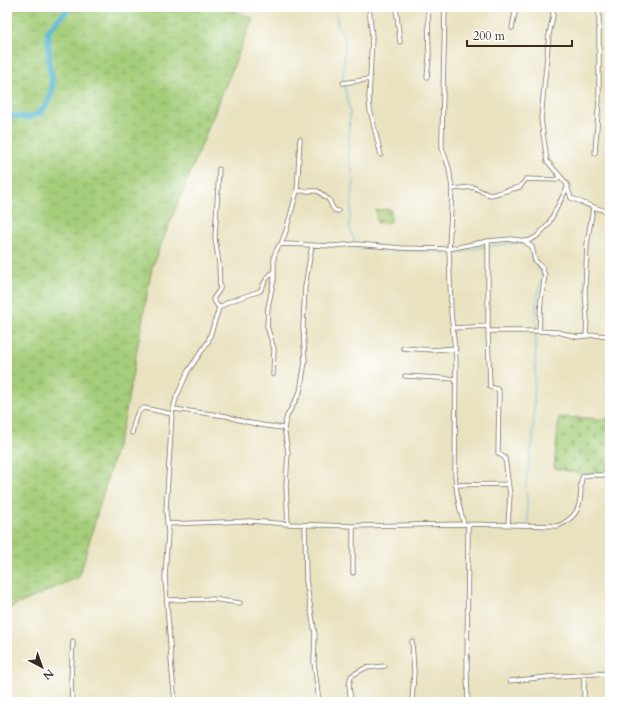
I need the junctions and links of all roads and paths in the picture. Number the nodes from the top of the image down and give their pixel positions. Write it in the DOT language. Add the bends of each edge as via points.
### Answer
graph roads {
  1 [pos="369,7"];
  2 [pos="396,7"];
  3 [pos="428,7"];
  4 [pos="445,7"];
  5 [pos="516,7"];
  6 [pos="553,7"];
  7 [pos="599,7"];
  8 [pos="512,28"];
  9 [pos="400,42"];
  10 [pos="427,77"];
  11 [pos="370,79"];
  12 [pos="343,83"];
  13 [pos="300,140"];
  14 [pos="595,153"];
  15 [pos="381,155"];
  16 [pos="219,169"];
  17 [pos="559,177"];
  18 [pos="568,186"];
  19 [pos="452,188"];
  20 [pos="297,191"];
  21 [pos="593,208"];
  22 [pos="338,210"];
  23 [pos="610,212"];
  24 [pos="519,239"];
  25 [pos="488,241"];
  26 [pos="281,244"];
  27 [pos="312,245"];
  28 [pos="450,249"];
  29 [pos="274,271"];
  30 [pos="219,308"];
  31 [pos="488,326"];
  32 [pos="453,328"];
  33 [pos="488,331"];
  34 [pos="539,331"];
  35 [pos="586,336"];
  36 [pos="610,336"];
  37 [pos="403,348"];
  38 [pos="456,348"];
  39 [pos="273,375"];
  40 [pos="405,376"];
  41 [pos="456,378"];
  42 [pos="173,409"];
  43 [pos="172,414"];
  44 [pos="284,428"];
  45 [pos="132,433"];
  46 [pos="610,475"];
  47 [pos="508,484"];
  48 [pos="455,485"];
  49 [pos="167,524"];
  50 [pos="288,524"];
  51 [pos="466,524"];
  52 [pos="305,525"];
  53 [pos="508,525"];
  54 [pos="353,526"];
  55 [pos="353,573"];
  56 [pos="167,600"];
  57 [pos="240,604"];
  58 [pos="73,641"];
  59 [pos="412,641"];
  60 [pos="385,666"];
  61 [pos="610,673"];
  62 [pos="584,674"];
  63 [pos="510,680"];
  64 [pos="72,702"];
  65 [pos="175,702"];
  66 [pos="319,702"];
  67 [pos="351,702"];
  68 [pos="412,702"];
  69 [pos="468,702"];
  70 [pos="584,702"];
  1 -- 11 [label="street" via="372,37"];
  2 -- 9 [label="street"];
  3 -- 10 [label="street"];
  4 -- 19 [label="street" via="442,148"];
  5 -- 8 [label="street"];
  6 -- 17 [label="street" via="541,119 547,160"];
  7 -- 14 [label="street" via="599,100"];
  11 -- 12 [label="street"];
  11 -- 15 [label="street" via="370,110"];
  13 -- 20 [label="street"];
  16 -- 30 [label="street" via="215,238 220,289 213,300"];
  17 -- 18 [label="street"];
  17 -- 19 [label="street" via="556,180 526,179 522,187 491,195 473,187"];
  18 -- 21 [label="street" via="571,198"];
  18 -- 24 [label="street" via="548,225 528,241"];
  19 -- 28 [label="street"];
  20 -- 22 [label="street" via="318,191 329,200 334,210"];
  20 -- 26 [label="street"];
  21 -- 23 [label="street"];
  21 -- 35 [label="street" via="587,244"];
  24 -- 25 [label="street"];
  24 -- 34 [label="street" via="532,247 535,260 546,275"];
  25 -- 28 [label="street"];
  25 -- 31 [label="street"];
  26 -- 27 [label="street"];
  26 -- 29 [label="street" via="275,253"];
  27 -- 28 [label="street" via="356,244"];
  27 -- 44 [label="street" via="305,287 305,362 300,392 287,416"];
  28 -- 32 [label="street"];
  29 -- 30 [label="street" via="260,291 228,302"];
  29 -- 39 [label="street" via="267,326 274,349"];
  30 -- 42 [label="street" via="208,342 190,367"];
  31 -- 32 [label="street"];
  31 -- 33 [label="street"];
  32 -- 38 [label="street"];
  33 -- 34 [label="street"];
  33 -- 47 [label="street" via="490,387 498,388 499,391 498,453 506,458"];
  34 -- 35 [label="street"];
  35 -- 36 [label="street"];
  37 -- 38 [label="street"];
  38 -- 41 [label="street"];
  40 -- 41 [label="street"];
  41 -- 48 [label="street"];
  42 -- 43 [label="street"];
  42 -- 44 [label="street" via="227,416"];
  43 -- 45 [label="street" via="141,409"];
  43 -- 49 [label="street"];
  44 -- 50 [label="street" via="288,452"];
  46 -- 53 [label="street" via="590,475 582,478 578,508 572,517 558,526"];
  47 -- 48 [label="street"];
  47 -- 53 [label="street"];
  48 -- 51 [label="street" via="458,506"];
  49 -- 50 [label="street" via="250,521"];
  49 -- 56 [label="street"];
  50 -- 52 [label="street"];
  51 -- 53 [label="street"];
  51 -- 54 [label="street"];
  51 -- 69 [label="street"];
  52 -- 54 [label="street"];
  52 -- 66 [label="street" via="306,581 315,634 314,662"];
  54 -- 55 [label="street"];
  56 -- 57 [label="street" via="212,599"];
  56 -- 65 [label="street"];
  58 -- 64 [label="street"];
  59 -- 68 [label="street"];
  60 -- 67 [label="street" via="365,668 351,676"];
  61 -- 62 [label="street"];
  62 -- 63 [label="street"];
  62 -- 70 [label="street"];
}
